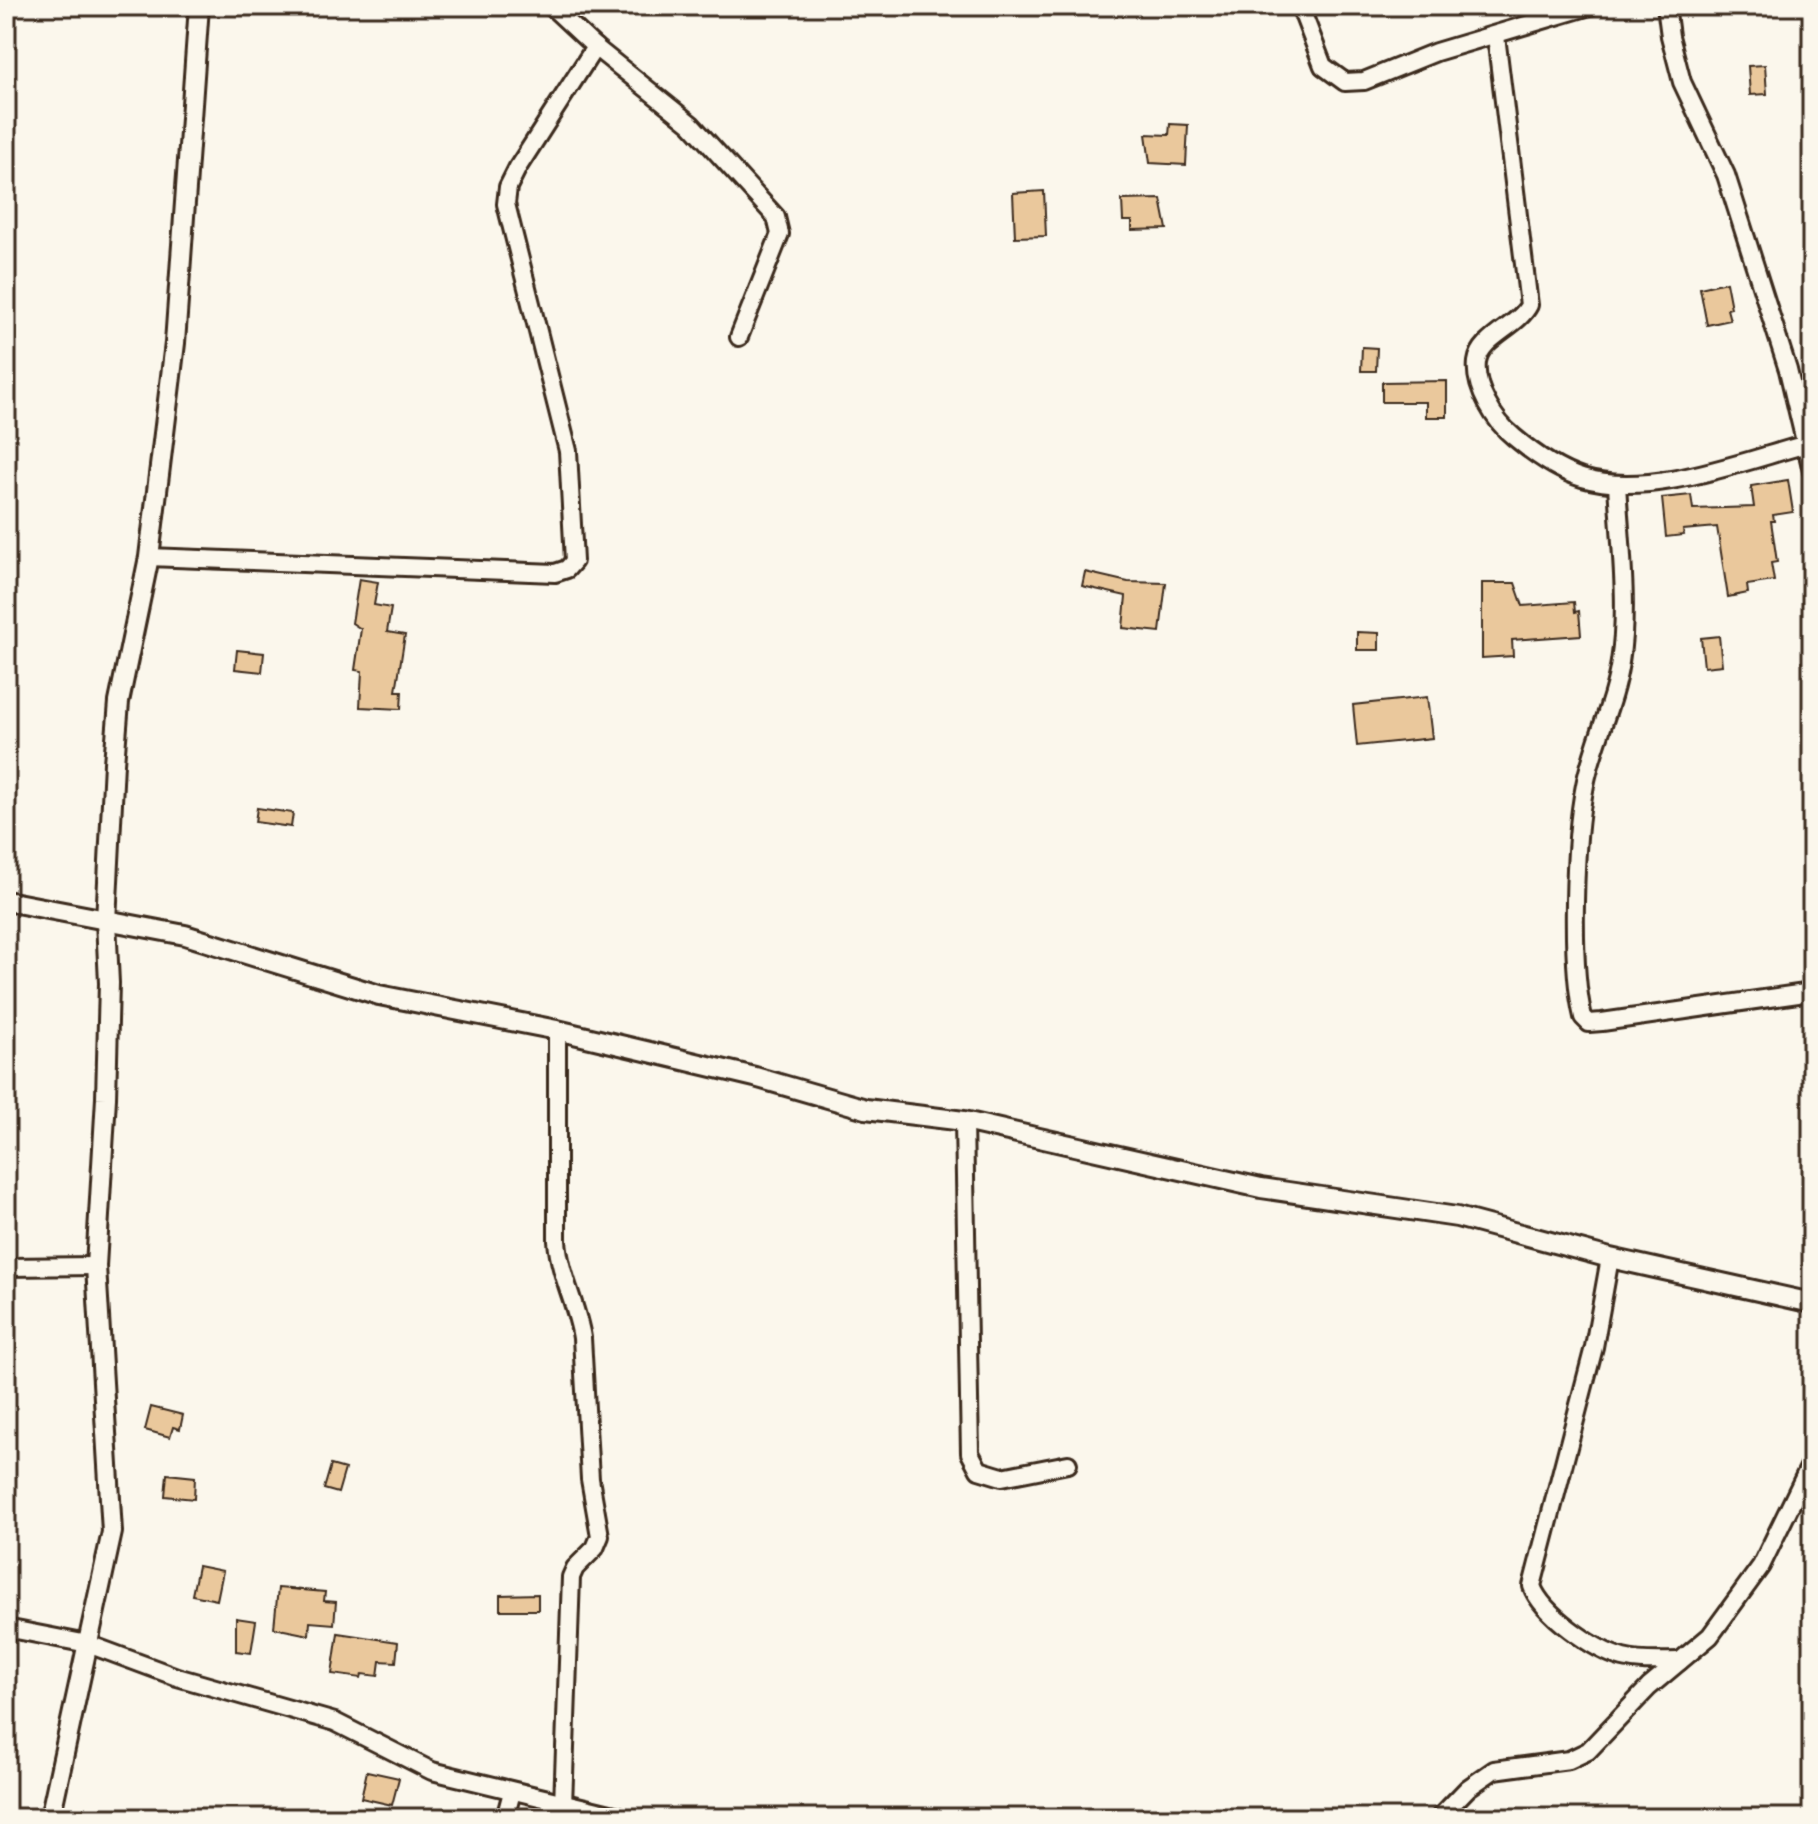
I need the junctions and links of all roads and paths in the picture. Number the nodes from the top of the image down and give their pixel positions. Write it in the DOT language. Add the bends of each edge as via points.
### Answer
graph roads {
  1 [pos="199,6"];
  2 [pos="551,6"];
  3 [pos="1300,6"];
  4 [pos="1590,6"];
  5 [pos="1666,6"];
  6 [pos="1496,36"];
  7 [pos="595,47"];
  8 [pos="739,337"];
  9 [pos="1803,445"];
  10 [pos="1812,471"];
  11 [pos="1617,484"];
  12 [pos="149,557"];
  13 [pos="6,901"];
  14 [pos="106,921"];
  15 [pos="1812,992"];
  16 [pos="557,1030"];
  17 [pos="964,1121"];
  18 [pos="1610,1258"];
  19 [pos="96,1266"];
  20 [pos="6,1267"];
  21 [pos="1812,1303"];
  22 [pos="1812,1461"];
  23 [pos="1068,1464"];
  24 [pos="6,1628"];
  25 [pos="88,1644"];
  26 [pos="1680,1661"];
  27 [pos="512,1792"];
  28 [pos="563,1805"];
  29 [pos="50,1818"];
  30 [pos="505,1818"];
  31 [pos="627,1818"];
  32 [pos="1439,1818"];
  1 -- 12 [label="street" via="178,314"];
  2 -- 7 [label="street"];
  3 -- 6 [label="street" via="1323,66 1345,82 1364,81 1436,52"];
  4 -- 6 [label="street"];
  5 -- 9 [label="street" via="1682,82 1726,175 1788,370"];
  6 -- 11 [label="street" via="1529,305 1483,348 1479,374 1501,427 1535,454 1580,478"];
  7 -- 8 [label="street" via="691,124 780,225"];
  7 -- 12 [label="street" via="518,167 506,204 568,451 574,561 555,573"];
  9 -- 10 [label="street"];
  9 -- 11 [label="street" via="1688,476"];
  11 -- 15 [label="street" via="1621,660 1585,784 1576,915 1583,1017 1589,1023 1602,1022"];
  12 -- 14 [label="street" via="119,702"];
  13 -- 14 [label="street"];
  14 -- 16 [label="street" via="185,935 379,995"];
  14 -- 19 [label="street" via="106,1098"];
  16 -- 17 [label="street" via="866,1109"];
  16 -- 28 [label="street" via="559,1268 579,1318 590,1479 600,1536 571,1577"];
  17 -- 18 [label="street" via="1261,1188 1457,1217"];
  17 -- 23 [label="street" via="970,1453 979,1470 1002,1477"];
  18 -- 21 [label="street"];
  18 -- 26 [label="street" via="1594,1347 1532,1586 1548,1613 1620,1657"];
  19 -- 20 [label="street"];
  19 -- 25 [label="street" via="112,1532"];
  22 -- 26 [label="street" via="1761,1566 1710,1636"];
  24 -- 25 [label="street"];
  25 -- 27 [label="street" via="177,1677 335,1722 432,1771"];
  25 -- 29 [label="street"];
  26 -- 32 [label="street" via="1588,1751 1569,1760 1494,1770"];
  27 -- 28 [label="street"];
  27 -- 30 [label="street"];
  28 -- 31 [label="street"];
}
